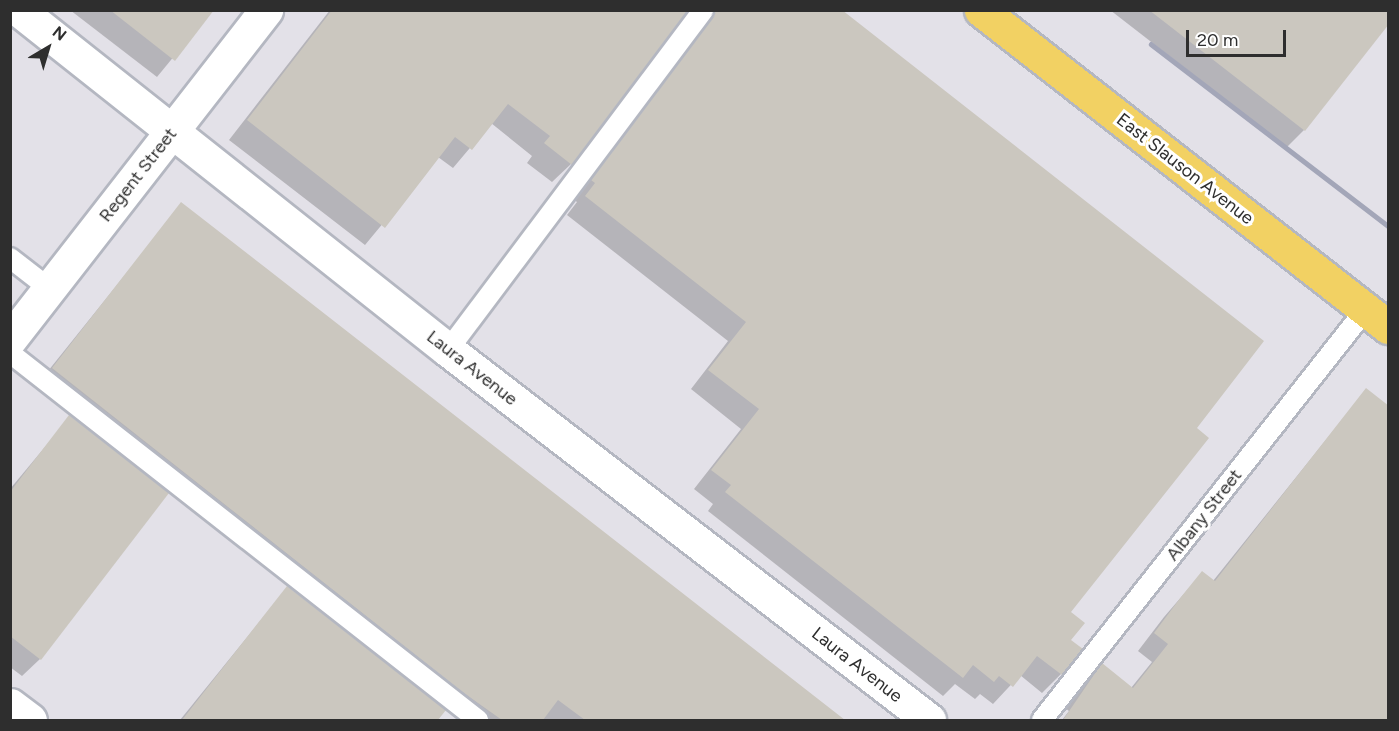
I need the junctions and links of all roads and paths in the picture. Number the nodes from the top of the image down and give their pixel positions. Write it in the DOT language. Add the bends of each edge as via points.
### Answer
graph roads {
  1 [pos="19,10"];
  2 [pos="266,10"];
  3 [pos="703,10"];
  4 [pos="981,10"];
  5 [pos="172,131"];
  6 [pos="10,258"];
  7 [pos="50,289"];
  8 [pos="1377,318"];
  9 [pos="10,339"];
  10 [pos="448,350"];
  11 [pos="10,354"];
  12 [pos="10,705"];
  13 [pos="30,720"];
  14 [pos="478,720"];
  15 [pos="929,720"];
  16 [pos="1042,720"];
  1 -- 5 [label="street, Laura Avenue"];
  2 -- 5 [label="street, Regent Street"];
  3 -- 10 [label="lane"];
  4 -- 8 [label="main road, East Slauson Avenue"];
  5 -- 7 [label="street, Regent Street"];
  5 -- 10 [label="street, Laura Avenue"];
  6 -- 7 [label="lane"];
  7 -- 9 [label="street, Regent Street"];
  8 -- 16 [label="lane, Albany Street"];
  10 -- 15 [label="street, Laura Avenue"];
  11 -- 14 [label="lane"];
  12 -- 13 [label="street"];
}
